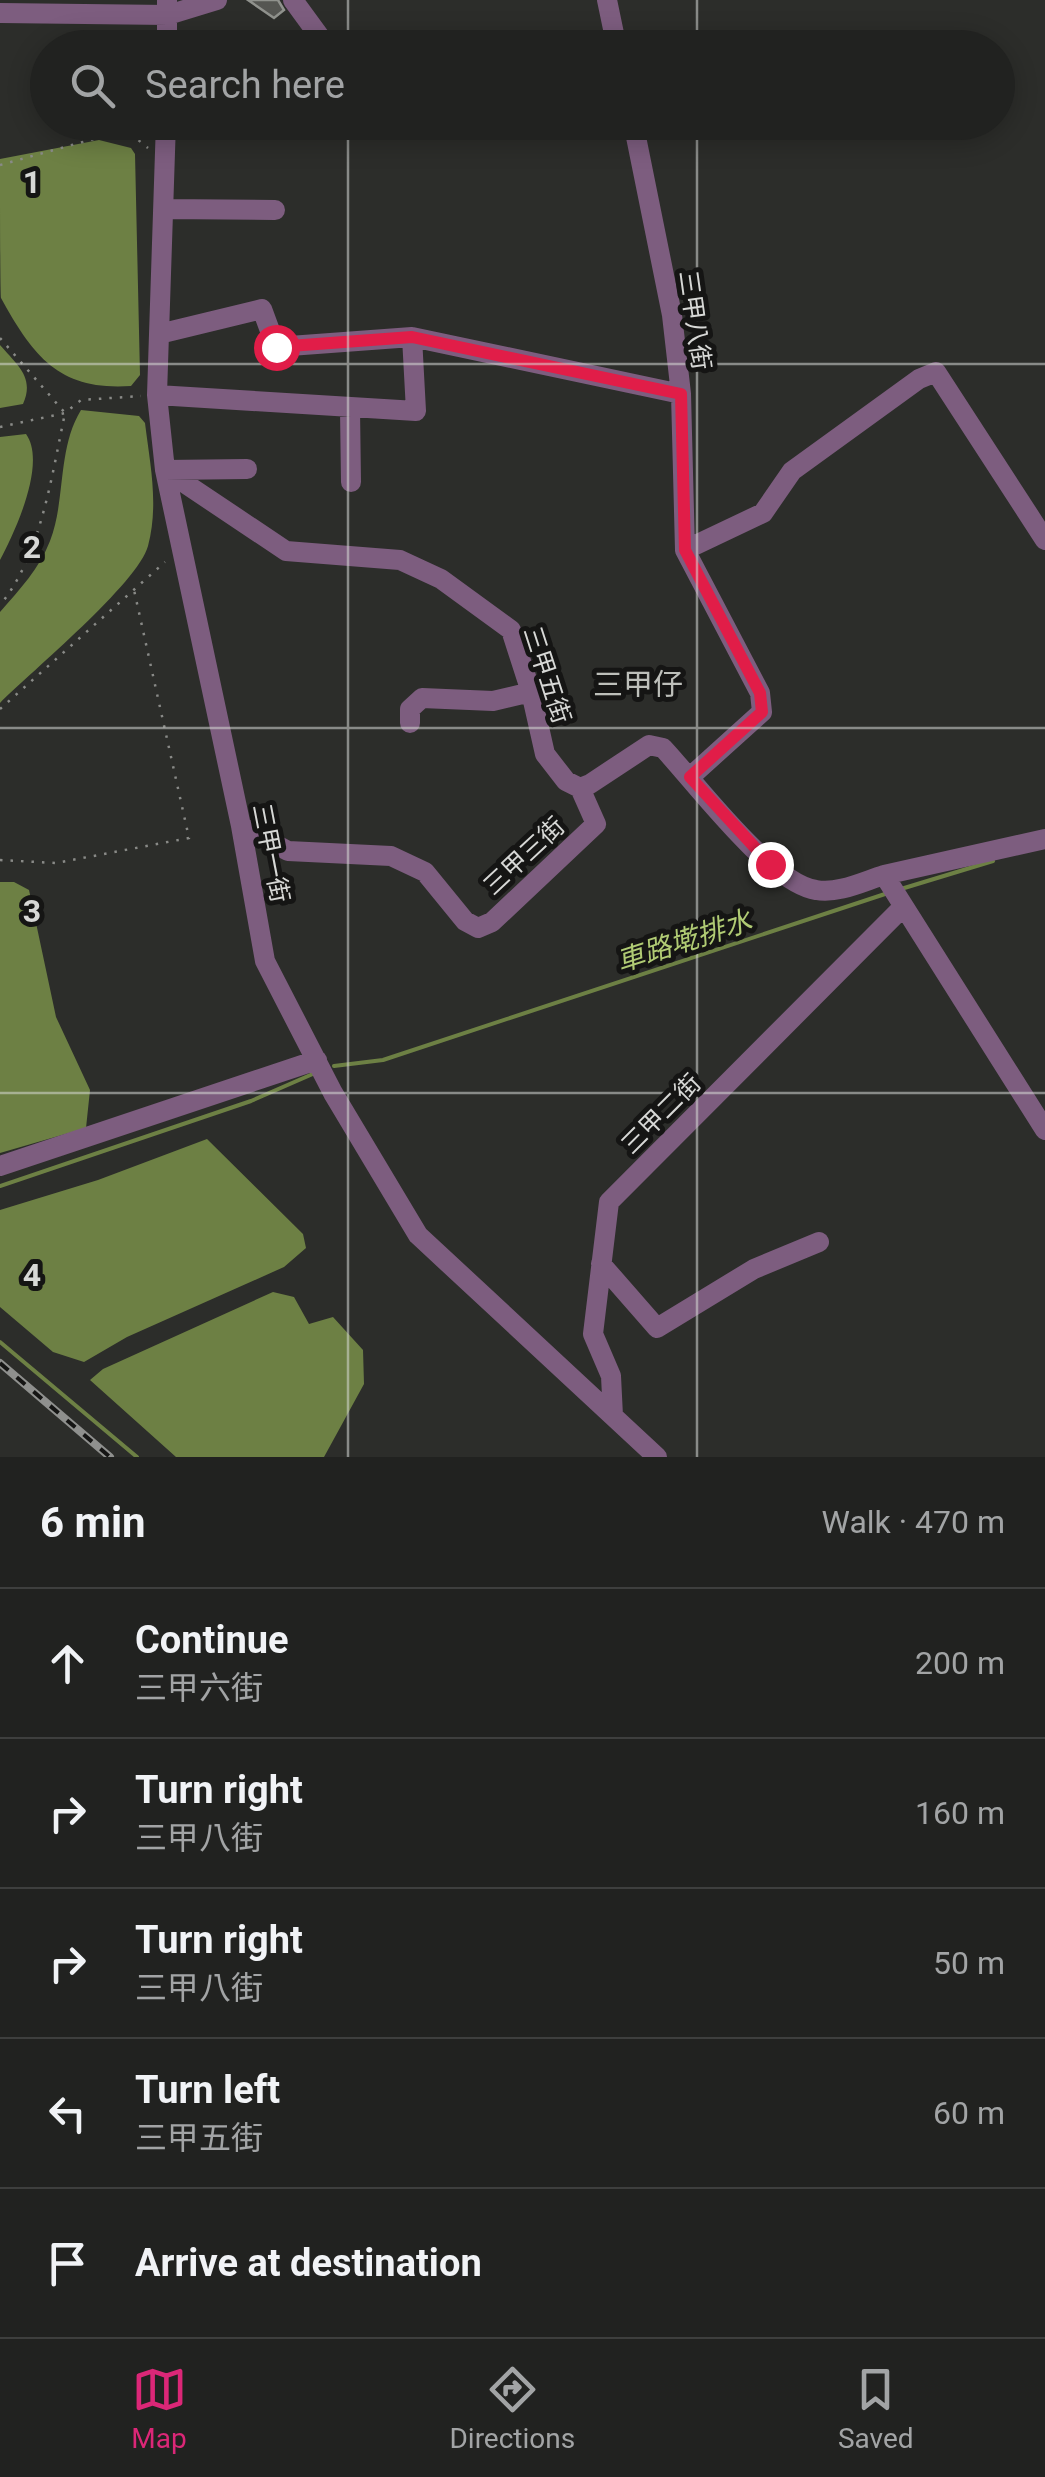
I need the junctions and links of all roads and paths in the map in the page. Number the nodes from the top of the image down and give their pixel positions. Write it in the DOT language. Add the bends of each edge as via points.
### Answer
graph roads {
  1 [pos="217,0"];
  2 [pos="293,0"];
  3 [pos="607,0"];
  4 [pos="167,7"];
  5 [pos="0,13"];
  6 [pos="315,30"];
  7 [pos="613,30"];
  8 [pos="89,140"];
  9 [pos="138,140"];
  10 [pos="167,140"];
  11 [pos="637,140"];
  12 [pos="164,162"];
  13 [pos="0,164"];
  14 [pos="163,209"];
  15 [pos="275,210"];
  16 [pos="158,334"];
  17 [pos="412,337"];
  18 [pos="0,338"];
  19 [pos="681,394"];
  20 [pos="157,395"];
  21 [pos="350,409"];
  22 [pos="65,413"];
  23 [pos="0,427"];
  24 [pos="247,469"];
  25 [pos="165,470"];
  26 [pos="350,482"];
  27 [pos="1045,540"];
  28 [pos="182,548"];
  29 [pos="685,550"];
  30 [pos="134,590"];
  31 [pos="0,605"];
  32 [pos="532,692"];
  33 [pos="0,710"];
  34 [pos="410,723"];
  35 [pos="690,777"];
  36 [pos="580,788"];
  37 [pos="241,826"];
  38 [pos="1045,839"];
  39 [pos="0,860"];
  40 [pos="884,875"];
  41 [pos="903,907"];
  42 [pos="317,1060"];
  43 [pos="1045,1130"];
  44 [pos="0,1166"];
  45 [pos="819,1242"];
  46 [pos="601,1264"];
  47 [pos="612,1416"];
  48 [pos="656,1457"];
  1 -- 4 [label="street"];
  2 -- 6 [label="street"];
  3 -- 7 [label="street"];
  4 -- 5 [label="street"];
  8 -- 13 [label="path"];
  9 -- 12 [label="path"];
  10 -- 12 [label="street, 三甲一街"];
  11 -- 19 [label="street, 三甲八街"];
  12 -- 14 [label="street, 三甲一街"];
  14 -- 15 [label="street"];
  14 -- 16 [label="street, 三甲一街"];
  16 -- 17 [label="street" via="262,309 276,347"];
  16 -- 20 [label="street, 三甲一街"];
  17 -- 19 [label="street"];
  17 -- 21 [label="street" via="416,411"];
  18 -- 22 [label="path"];
  19 -- 29 [label="street, 三甲八街"];
  20 -- 21 [label="street"];
  20 -- 22 [label="path" via="81,400"];
  20 -- 25 [label="street, 三甲一街"];
  21 -- 26 [label="street"];
  22 -- 23 [label="path"];
  22 -- 31 [label="path" via="26,558"];
  24 -- 25 [label="street"];
  25 -- 28 [label="street, 三甲一街"];
  25 -- 32 [label="street, 三甲五街" via="286,550 400,560 441,579 510,630"];
  27 -- 29 [label="street" via="936,372 792,471 763,513"];
  28 -- 30 [label="path"];
  28 -- 37 [label="street, 三甲一街"];
  29 -- 35 [label="street, 三甲八街" via="760,693 762,712"];
  30 -- 33 [label="path"];
  30 -- 39 [label="path" via="189,838 56,863"];
  32 -- 34 [label="street" via="493,701 422,698 410,710"];
  32 -- 36 [label="street, 三甲五街" via="545,754"];
  35 -- 36 [label="street" via="664,748 649,745"];
  35 -- 40 [label="street" via="770,864 810,890 831,891"];
  36 -- 37 [label="street, 三甲三街" via="596,824 478,928 424,872 391,856 288,850"];
  37 -- 42 [label="street, 三甲一街" via="265,961"];
  38 -- 40 [label="street"];
  40 -- 41 [label="street"];
  41 -- 43 [label="street"];
  41 -- 46 [label="street, 三甲二街" via="609,1202"];
  42 -- 44 [label="street"];
  42 -- 47 [label="street, 三甲一街" via="418,1235"];
  45 -- 46 [label="street" via="754,1269 657,1328"];
  46 -- 47 [label="street, 三甲二街" via="593,1334 611,1376"];
  47 -- 48 [label="street, 三甲一街"];
}
